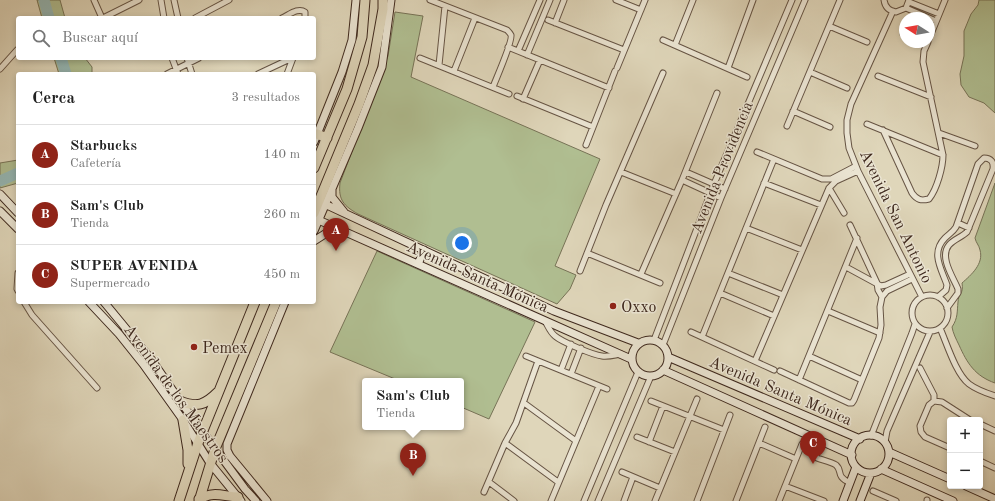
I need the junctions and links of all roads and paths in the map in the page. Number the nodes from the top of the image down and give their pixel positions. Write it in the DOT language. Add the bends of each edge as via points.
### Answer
graph roads {
  1 [pos="94,0"];
  2 [pos="140,0"];
  3 [pos="161,0"];
  4 [pos="174,0"];
  5 [pos="229,0"];
  6 [pos="356,0"];
  7 [pos="365,0"];
  8 [pos="383,0"];
  9 [pos="392,0"];
  10 [pos="430,0"];
  11 [pos="540,0"];
  12 [pos="550,0"];
  13 [pos="564,0"];
  14 [pos="616,0"];
  15 [pos="645,0"];
  16 [pos="693,0"];
  17 [pos="753,0"];
  18 [pos="792,0"];
  19 [pos="805,0"];
  20 [pos="840,0"];
  21 [pos="884,0"];
  22 [pos="945,0"];
  23 [pos="909,1"];
  24 [pos="445,6"];
  25 [pos="906,8"];
  26 [pos="641,10"];
  27 [pos="893,11"];
  28 [pos="939,14"];
  29 [pos="101,16"];
  30 [pos="106,16"];
  31 [pos="164,16"];
  32 [pos="178,16"];
  33 [pos="199,16"];
  34 [pos="286,16"];
  35 [pos="305,16"];
  36 [pos="475,18"];
  37 [pos="548,20"];
  38 [pos="936,21"];
  39 [pos="555,23"];
  40 [pos="829,26"];
  41 [pos="663,40"];
  42 [pos="867,42"];
  43 [pos="675,45"];
  44 [pos="508,48"];
  45 [pos="925,48"];
  46 [pos="624,50"];
  47 [pos="16,51"];
  48 [pos="518,51"];
  49 [pos="527,55"];
  50 [pos="420,58"];
  51 [pos="173,60"];
  52 [pos="288,60"];
  53 [pos="291,60"];
  54 [pos="540,60"];
  55 [pos="187,61"];
  56 [pos="439,65"];
  57 [pos="378,66"];
  58 [pos="728,68"];
  59 [pos="0,69"];
  60 [pos="454,71"];
  61 [pos="177,72"];
  62 [pos="191,72"];
  63 [pos="262,72"];
  64 [pos="287,72"];
  65 [pos="810,72"];
  66 [pos="663,73"];
  67 [pos="878,76"];
  68 [pos="747,77"];
  69 [pos="492,87"];
  70 [pos="609,88"];
  71 [pos="847,88"];
  72 [pos="717,93"];
  73 [pos="509,94"];
  74 [pos="517,96"];
  75 [pos="931,97"];
  76 [pos="523,99"];
  77 [pos="793,111"];
  78 [pos="867,124"];
  79 [pos="787,126"];
  80 [pos="593,127"];
  81 [pos="830,127"];
  82 [pos="882,130"];
  83 [pos="939,133"];
  84 [pos="316,138"];
  85 [pos="327,138"];
  86 [pos="586,146"];
  87 [pos="975,146"];
  88 [pos="756,152"];
  89 [pos="943,155"];
  90 [pos="774,159"];
  91 [pos="316,163"];
  92 [pos="857,168"];
  93 [pos="621,172"];
  94 [pos="686,172"];
  95 [pos="682,180"];
  96 [pos="764,182"];
  97 [pos="714,184"];
  98 [pos="332,188"];
  99 [pos="829,188"];
  100 [pos="725,189"];
  101 [pos="711,193"];
  102 [pos="0,194"];
  103 [pos="676,194"];
  104 [pos="721,198"];
  105 [pos="319,202"];
  106 [pos="820,205"];
  107 [pos="0,211"];
  108 [pos="16,212"];
  109 [pos="844,213"];
  110 [pos="347,215"];
  111 [pos="316,217"];
  112 [pos="958,223"];
  113 [pos="850,225"];
  114 [pos="16,227"];
  115 [pos="746,228"];
  116 [pos="969,228"];
  117 [pos="340,230"];
  118 [pos="857,238"];
  119 [pos="316,240"];
  120 [pos="424,250"];
  121 [pos="802,250"];
  122 [pos="588,253"];
  123 [pos="418,264"];
  124 [pos="846,267"];
  125 [pos="580,271"];
  126 [pos="728,273"];
  127 [pos="951,273"];
  128 [pos="641,274"];
  129 [pos="910,274"];
  130 [pos="944,278"];
  131 [pos="912,279"];
  132 [pos="660,283"];
  133 [pos="877,283"];
  134 [pos="720,293"];
  135 [pos="783,295"];
  136 [pos="882,297"];
  137 [pos="922,297"];
  138 [pos="938,297"];
  139 [pos="25,304"];
  140 [pos="91,304"];
  141 [pos="106,304"];
  142 [pos="251,304"];
  143 [pos="254,304"];
  144 [pos="279,306"];
  145 [pos="947,308"];
  146 [pos="828,311"];
  147 [pos="250,313"];
  148 [pos="774,316"];
  149 [pos="545,321"];
  150 [pos="915,324"];
  151 [pos="940,328"];
  152 [pos="691,332"];
  153 [pos="930,332"];
  154 [pos="880,333"];
  155 [pos="702,337"];
  156 [pos="654,340"];
  157 [pos="572,344"];
  158 [pos="638,344"];
  159 [pos="663,345"];
  160 [pos="581,348"];
  161 [pos="621,354"];
  162 [pos="526,356"];
  163 [pos="809,356"];
  164 [pos="668,357"];
  165 [pos="631,359"];
  166 [pos="538,361"];
  167 [pos="755,361"];
  168 [pos="920,368"];
  169 [pos="561,370"];
  170 [pos="663,370"];
  171 [pos="638,372"];
  172 [pos="571,374"];
  173 [pos="651,376"];
  174 [pos="799,380"];
  175 [pos="862,380"];
  176 [pos="599,386"];
  177 [pos="97,388"];
  178 [pos="607,389"];
  179 [pos="220,390"];
  180 [pos="995,396"];
  181 [pos="696,399"];
  182 [pos="180,401"];
  183 [pos="651,401"];
  184 [pos="934,401"];
  185 [pos="524,403"];
  186 [pos="663,406"];
  187 [pos="730,415"];
  188 [pos="689,416"];
  189 [pos="965,417"];
  190 [pos="183,420"];
  191 [pos="230,424"];
  192 [pos="983,425"];
  193 [pos="765,427"];
  194 [pos="724,430"];
  195 [pos="203,431"];
  196 [pos="995,431"];
  197 [pos="871,436"];
  198 [pos="637,437"];
  199 [pos="860,439"];
  200 [pos="576,441"];
  201 [pos="820,441"];
  202 [pos="649,442"];
  203 [pos="885,442"];
  204 [pos="198,443"];
  205 [pos="505,443"];
  206 [pos="759,443"];
  207 [pos="802,444"];
  208 [pos="947,447"];
  209 [pos="215,449"];
  210 [pos="675,452"];
  211 [pos="888,452"];
  212 [pos="852,455"];
  213 [pos="796,459"];
  214 [pos="983,462"];
  215 [pos="210,463"];
  216 [pos="856,467"];
  217 [pos="995,468"];
  218 [pos="881,469"];
  219 [pos="622,472"];
  220 [pos="871,473"];
  221 [pos="187,477"];
  222 [pos="634,477"];
  223 [pos="947,478"];
  224 [pos="489,482"];
  225 [pos="558,482"];
  226 [pos="850,482"];
  227 [pos="785,486"];
  228 [pos="660,488"];
  229 [pos="973,489"];
  230 [pos="873,491"];
  231 [pos="484,492"];
  232 [pos="239,499"];
  233 [pos="886,499"];
  234 [pos="995,499"];
  235 [pos="199,500"];
  236 [pos="179,501"];
  237 [pos="256,501"];
  238 [pos="267,501"];
  239 [pos="514,501"];
  240 [pos="551,501"];
  241 [pos="584,501"];
  242 [pos="598,501"];
  243 [pos="624,501"];
  244 [pos="655,501"];
  245 [pos="697,501"];
  246 [pos="736,501"];
  247 [pos="779,501"];
  248 [pos="824,501"];
  249 [pos="843,501"];
  250 [pos="860,501"];
  251 [pos="896,501"];
  252 [pos="954,501"];
  1 -- 29 [label="street"];
  2 -- 30 [label="street"];
  3 -- 31 [label="street"];
  4 -- 32 [label="street"];
  5 -- 33 [label="street"];
  6 -- 84 [label="street" via="352,40"];
  7 -- 85 [label="highway" via="362,37 347,89"];
  8 -- 57 [label="highway"];
  9 -- 57 [label="street"];
  10 -- 24 [label="street"];
  11 -- 48 [label="street"];
  12 -- 49 [label="street"];
  13 -- 39 [label="street"];
  14 -- 26 [label="street"];
  15 -- 26 [label="street"];
  16 -- 43 [label="street"];
  17 -- 58 [label="street"];
  18 -- 97 [label="street, Avenida Providencia"];
  19 -- 100 [label="street, Avenida Providencia"];
  20 -- 40 [label="street"];
  21 -- 27 [label="street" via="886,6"];
  22 -- 28 [label="street"];
  23 -- 25 [label="street"];
  23 -- 28 [label="street"];
  24 -- 36 [label="street"];
  24 -- 56 [label="street"];
  25 -- 27 [label="street" via="900,12"];
  25 -- 38 [label="street"];
  26 -- 46 [label="street"];
  27 -- 92 [label="street, Avenida San Antonio" via="851,104 847,133 849,148"];
  28 -- 38 [label="street"];
  34 -- 35 [label="street" via="302,10"];
  36 -- 44 [label="street" via="510,33"];
  36 -- 60 [label="street"];
  37 -- 39 [label="street"];
  39 -- 46 [label="street"];
  40 -- 42 [label="street"];
  40 -- 65 [label="street"];
  41 -- 43 [label="street"];
  43 -- 58 [label="street"];
  44 -- 48 [label="street"];
  44 -- 69 [label="street"];
  45 -- 75 [label="street" via="923,62"];
  46 -- 70 [label="street"];
  47 -- 59 [label="street"];
  48 -- 49 [label="street"];
  49 -- 54 [label="street"];
  50 -- 56 [label="street"];
  51 -- 61 [label="street"];
  52 -- 63 [label="street"];
  53 -- 64 [label="street"];
  54 -- 70 [label="street"];
  54 -- 76 [label="street"];
  55 -- 61 [label="street"];
  55 -- 62 [label="street"];
  56 -- 60 [label="street"];
  57 -- 98 [label="street" via="358,128"];
  57 -- 105 [label="highway" via="359,104"];
  58 -- 68 [label="street"];
  60 -- 69 [label="street"];
  65 -- 71 [label="street"];
  65 -- 77 [label="street"];
  66 -- 93 [label="street"];
  67 -- 75 [label="street"];
  69 -- 73 [label="street"];
  70 -- 80 [label="street"];
  72 -- 94 [label="street"];
  74 -- 76 [label="street"];
  75 -- 83 [label="street"];
  76 -- 80 [label="street"];
  77 -- 79 [label="street"];
  77 -- 81 [label="street"];
  78 -- 82 [label="street"];
  80 -- 86 [label="street"];
  82 -- 89 [label="street"];
  82 -- 89 [label="street" via="916,198 929,199 933,194"];
  83 -- 87 [label="street"];
  83 -- 89 [label="street"];
  84 -- 85 [label="highway"];
  85 -- 91 [label="highway"];
  88 -- 90 [label="street"];
  90 -- 92 [label="street" via="822,179 831,179"];
  90 -- 96 [label="street"];
  92 -- 99 [label="street"];
  92 -- 129 [label="street, Avenida San Antonio"];
  93 -- 103 [label="street"];
  93 -- 122 [label="street"];
  94 -- 95 [label="street"];
  94 -- 97 [label="street"];
  95 -- 101 [label="street"];
  95 -- 103 [label="street"];
  96 -- 106 [label="street"];
  96 -- 115 [label="street"];
  97 -- 100 [label="street"];
  97 -- 101 [label="street, Avenida Providencia"];
  98 -- 105 [label="street"];
  98 -- 110 [label="street" via="332,197"];
  99 -- 106 [label="street"];
  99 -- 109 [label="street"];
  100 -- 104 [label="street, Avenida Providencia"];
  101 -- 104 [label="street"];
  101 -- 156 [label="street, Avenida Providencia"];
  102 -- 108 [label="street"];
  103 -- 128 [label="street"];
  104 -- 159 [label="street, Avenida Providencia"];
  105 -- 110 [label="street, Avenida Santa Mónica"];
  105 -- 111 [label="highway"];
  106 -- 121 [label="street"];
  107 -- 114 [label="street"];
  110 -- 120 [label="street, Avenida Santa Mónica"];
  111 -- 117 [label="street, Avenida Santa Mónica"];
  112 -- 116 [label="street"];
  112 -- 116 [label="street" via="978,164 984,158 988,158 993,164 993,169"];
  112 -- 130 [label="street" via="953,232 944,238 937,256"];
  113 -- 118 [label="street"];
  115 -- 121 [label="street"];
  115 -- 126 [label="street"];
  116 -- 127 [label="street" via="964,236 949,245 946,251 945,260"];
  117 -- 119 [label="street" via="328,232"];
  117 -- 123 [label="street, Avenida Santa Mónica"];
  118 -- 124 [label="street"];
  118 -- 133 [label="street"];
  120 -- 123 [label="street"];
  120 -- 158 [label="street, Avenida Santa Mónica" via="554,311"];
  121 -- 135 [label="street"];
  122 -- 125 [label="street"];
  122 -- 128 [label="street"];
  123 -- 149 [label="street, Avenida Santa Mónica"];
  124 -- 133 [label="street"];
  124 -- 146 [label="street"];
  126 -- 134 [label="street"];
  126 -- 135 [label="street"];
  127 -- 130 [label="street"];
  127 -- 145 [label="street" via="958,293"];
  128 -- 132 [label="street"];
  129 -- 131 [label="street, Avenida San Antonio"];
  129 -- 133 [label="street" via="886,285 881,286"];
  130 -- 138 [label="street" via="946,290"];
  131 -- 136 [label="street" via="887,291"];
  131 -- 137 [label="street, Avenida San Antonio"];
  133 -- 136 [label="street"];
  134 -- 148 [label="street"];
  134 -- 155 [label="street"];
  135 -- 148 [label="street"];
  136 -- 154 [label="street"];
  137 -- 138 [label="street"];
  137 -- 150 [label="street" via="913,306 912,318"];
  138 -- 145 [label="street"];
  139 -- 177 [label="street"];
  140 -- 190 [label="street, Avenida de los Maestros" via="119,334"];
  141 -- 182 [label="street, Avenida de los Maestros" via="152,359"];
  142 -- 147 [label="street"];
  143 -- 147 [label="highway"];
  144 -- 191 [label="highway"];
  144 -- 191 [label="street" via="258,366"];
  145 -- 151 [label="street" via="947,319"];
  146 -- 154 [label="street"];
  146 -- 163 [label="street"];
  147 -- 179 [label="highway"];
  148 -- 167 [label="street"];
  149 -- 157 [label="street" via="556,338"];
  149 -- 161 [label="street, Avenida Santa Mónica"];
  150 -- 153 [label="street"];
  150 -- 197 [label="street"];
  151 -- 153 [label="street"];
  151 -- 180 [label="street" via="968,384"];
  152 -- 155 [label="street"];
  153 -- 203 [label="street" via="887,431"];
  154 -- 175 [label="street"];
  155 -- 167 [label="street"];
  156 -- 158 [label="street" via="647,339"];
  156 -- 159 [label="street"];
  157 -- 160 [label="street"];
  157 -- 169 [label="street"];
  158 -- 165 [label="street"];
  159 -- 164 [label="street"];
  160 -- 161 [label="street" via="606,357"];
  160 -- 172 [label="street"];
  161 -- 165 [label="street, Avenida Santa Mónica"];
  162 -- 166 [label="street"];
  163 -- 174 [label="street"];
  163 -- 175 [label="street"];
  164 -- 170 [label="street"];
  164 -- 199 [label="street, Avenida Santa Mónica"];
  165 -- 171 [label="street"];
  166 -- 169 [label="street"];
  166 -- 185 [label="street"];
  167 -- 174 [label="street"];
  168 -- 184 [label="street" via="934,395"];
  169 -- 172 [label="street"];
  170 -- 173 [label="street"];
  170 -- 201 [label="street, Avenida Santa Mónica"];
  171 -- 173 [label="street"];
  171 -- 241 [label="street"];
  172 -- 176 [label="street"];
  173 -- 242 [label="street"];
  174 -- 175 [label="street" via="852,403"];
  176 -- 178 [label="street"];
  176 -- 200 [label="street"];
  179 -- 182 [label="highway" via="208,401 198,405"];
  179 -- 195 [label="highway"];
  181 -- 188 [label="street"];
  182 -- 195 [label="street, Avenida de los Maestros"];
  183 -- 186 [label="street"];
  184 -- 189 [label="street" via="942,402"];
  184 -- 208 [label="street" via="929,405 920,426 921,432 925,437"];
  185 -- 200 [label="street"];
  185 -- 205 [label="street"];
  186 -- 188 [label="street"];
  186 -- 202 [label="street"];
  187 -- 194 [label="street"];
  188 -- 194 [label="street"];
  188 -- 210 [label="street"];
  190 -- 204 [label="street, Avenida de los Maestros"];
  190 -- 221 [label="highway" via="188,450"];
  191 -- 209 [label="highway"];
  191 -- 238 [label="street" via="227,450"];
  192 -- 196 [label="street"];
  193 -- 206 [label="street"];
  194 -- 245 [label="street"];
  195 -- 204 [label="highway"];
  195 -- 209 [label="street, Avenida de los Maestros"];
  197 -- 199 [label="street"];
  197 -- 203 [label="street"];
  198 -- 202 [label="street"];
  199 -- 212 [label="street" via="855,443"];
  200 -- 225 [label="street"];
  201 -- 212 [label="street, Avenida Santa Mónica"];
  201 -- 226 [label="street" via="816,458 836,465 840,477"];
  202 -- 210 [label="street"];
  203 -- 211 [label="street"];
  204 -- 215 [label="street, Avenida de los Maestros"];
  204 -- 221 [label="highway"];
  205 -- 224 [label="street"];
  205 -- 225 [label="street"];
  206 -- 213 [label="street"];
  206 -- 246 [label="street"];
  207 -- 213 [label="street"];
  209 -- 215 [label="highway"];
  209 -- 237 [label="street, Avenida de los Maestros"];
  210 -- 228 [label="street"];
  211 -- 218 [label="street" via="887,462"];
  211 -- 223 [label="street"];
  212 -- 216 [label="street"];
  213 -- 227 [label="street"];
  214 -- 217 [label="street"];
  215 -- 232 [label="street, Avenida de los Maestros"];
  215 -- 235 [label="highway"];
  216 -- 220 [label="street"];
  216 -- 226 [label="street"];
  218 -- 220 [label="street"];
  218 -- 252 [label="street"];
  219 -- 222 [label="street"];
  220 -- 250 [label="street"];
  221 -- 236 [label="highway"];
  222 -- 228 [label="street"];
  222 -- 243 [label="street"];
  224 -- 231 [label="street"];
  224 -- 239 [label="street"];
  225 -- 240 [label="street"];
  226 -- 249 [label="street"];
  227 -- 247 [label="street"];
  227 -- 248 [label="street"];
  228 -- 244 [label="street"];
  229 -- 234 [label="street"];
  230 -- 233 [label="street"];
  232 -- 235 [label="highway" via="209,494"];
  233 -- 251 [label="street"];
}
